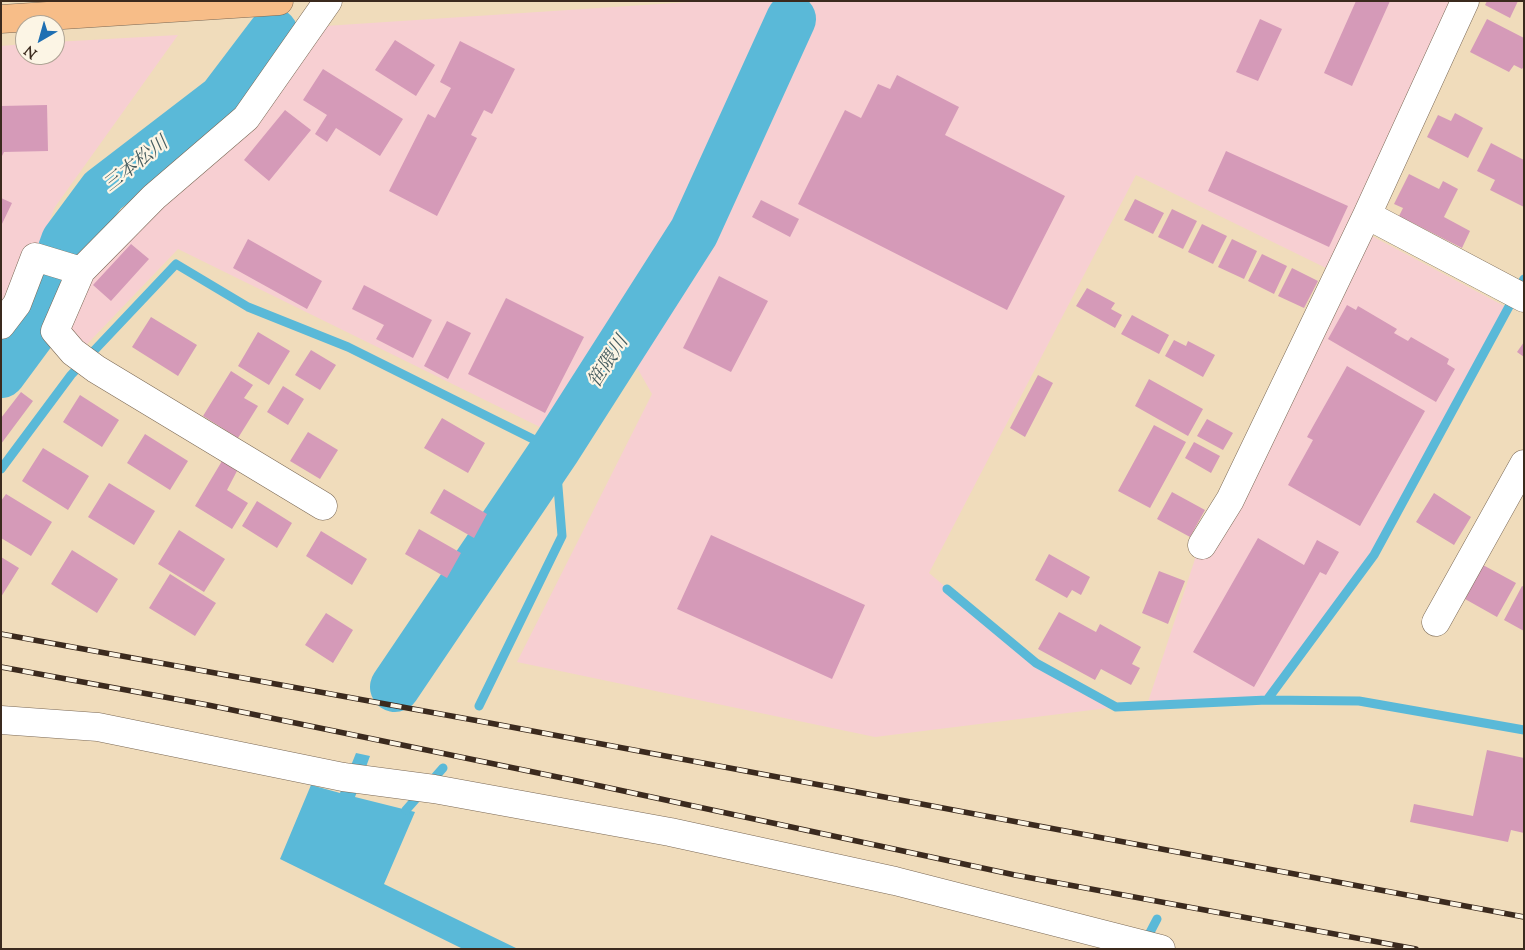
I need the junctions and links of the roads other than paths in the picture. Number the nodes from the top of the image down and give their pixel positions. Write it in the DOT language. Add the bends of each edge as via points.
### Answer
graph roads {
  1 [pos="279,1"];
  2 [pos="328,1"];
  3 [pos="1466,1"];
  4 [pos="1,19"];
  5 [pos="1367,215"];
  6 [pos="81,271"];
  7 [pos="1516,294"];
  8 [pos="1,325"];
  9 [pos="1524,464"];
  10 [pos="323,506"];
  11 [pos="1202,545"];
  12 [pos="1436,622"];
  13 [pos="1,720"];
  14 [pos="1149,946"];
  1 -- 4 [label="highway"];
  2 -- 6 [label="street" via="246,118 154,197"];
  3 -- 5 [label="street"];
  5 -- 7 [label="street"];
  5 -- 11 [label="street" via="1230,500"];
  6 -- 8 [label="street" via="35,257 17,304"];
  6 -- 10 [label="street" via="55,331 73,352"];
  9 -- 12 [label="street"];
  13 -- 14 [label="street" via="98,727 355,778 670,832 895,881"];
}
